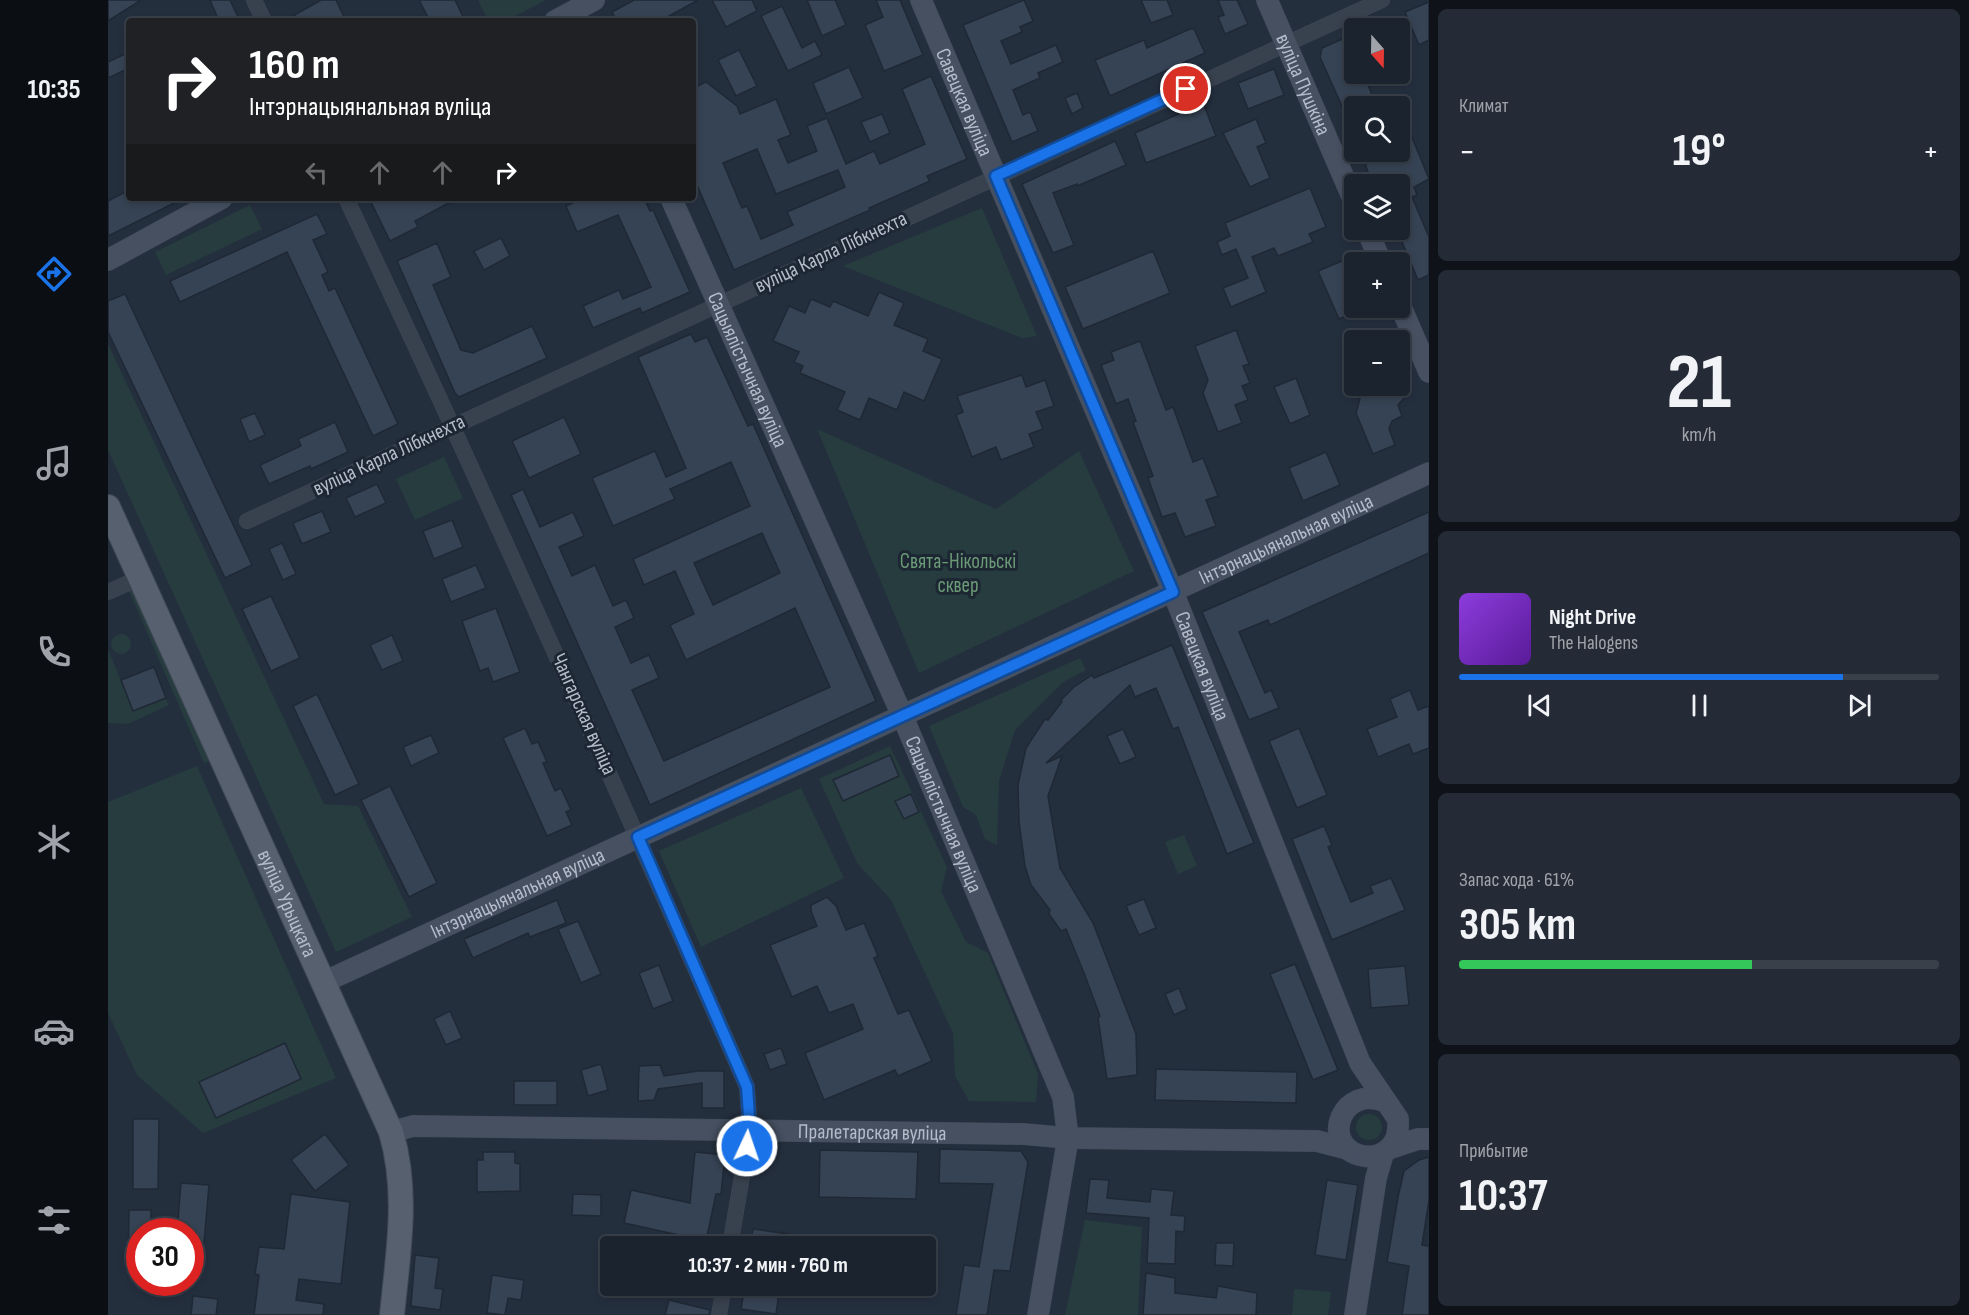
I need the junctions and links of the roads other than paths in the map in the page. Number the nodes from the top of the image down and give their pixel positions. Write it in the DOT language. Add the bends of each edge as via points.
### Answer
graph roads {
  1 [pos="254,0"];
  2 [pos="921,0"];
  3 [pos="1267,0"];
  4 [pos="1382,0"];
  5 [pos="587,7"];
  6 [pos="263,18"];
  7 [pos="562,18"];
  8 [pos="1286,44"];
  9 [pos="996,176"];
  10 [pos="1344,178"];
  11 [pos="216,201"];
  12 [pos="347,201"];
  13 [pos="672,201"];
  14 [pos="108,260"];
  15 [pos="718,304"];
  16 [pos="1406,318"];
  17 [pos="1429,372"];
  18 [pos="454,425"];
  19 [pos="1429,473"];
  20 [pos="108,507"];
  21 [pos="247,521"];
  22 [pos="140,578"];
  23 [pos="108,592"];
  24 [pos="1173,592"];
  25 [pos="902,715"];
  26 [pos="638,837"];
  27 [pos="324,982"];
  28 [pos="1362,1069"];
  29 [pos="1392,1111"];
  30 [pos="1344,1114"];
  31 [pos="750,1130"];
  32 [pos="391,1132"];
  33 [pos="1068,1138"];
  34 [pos="1423,1139"];
  35 [pos="1317,1141"];
  36 [pos="1351,1151"];
  37 [pos="1387,1151"];
  38 [pos="1376,1178"];
  39 [pos="732,1236"];
  40 [pos="722,1296"];
  41 [pos="392,1315"];
  42 [pos="719,1315"];
  43 [pos="1038,1315"];
  44 [pos="1355,1315"];
  1 -- 6 [label="street"];
  2 -- 9 [label="street, Савецкая вуліца"];
  3 -- 8 [label="street, вуліца Пушкіна"];
  4 -- 8 [label="street, вуліца Карла Лібкнехта"];
  5 -- 7 [label="street"];
  8 -- 9 [label="street, вуліца Карла Лібкнехта"];
  8 -- 10 [label="street, вуліца Пушкіна"];
  9 -- 15 [label="street, вуліца Карла Лібкнехта"];
  9 -- 24 [label="street, Савецкая вуліца"];
  11 -- 14 [label="street"];
  12 -- 18 [label="street, Чангарская вуліца"];
  13 -- 15 [label="street, Сацыялістычная вуліца"];
  15 -- 18 [label="street, вуліца Карла Лібкнехта"];
  15 -- 25 [label="street, Сацыялістычная вуліца"];
  16 -- 17 [label="street"];
  18 -- 21 [label="street, вуліца Карла Лібкнехта"];
  18 -- 26 [label="street, Чангарская вуліца"];
  19 -- 24 [label="street, Інтэрнацыянальная вуліца"];
  20 -- 22 [label="main road, вуліца Урыцкага"];
  22 -- 23 [label="street"];
  22 -- 27 [label="main road, вуліца Урыцкага"];
  24 -- 25 [label="street, Інтэрнацыянальная вуліца"];
  24 -- 28 [label="street, Савецкая вуліца"];
  25 -- 26 [label="street, Інтэрнацыянальная вуліца"];
  25 -- 33 [label="street, Сацыялістычная вуліца" via="1063,1097"];
  26 -- 27 [label="street, Інтэрнацыянальная вуліца"];
  26 -- 31 [label="street, Чангарская вуліца" via="747,1087"];
  27 -- 32 [label="main road, вуліца Урыцкага"];
  28 -- 29 [label="street, Савецкая вуліца"];
  28 -- 30 [label="street" via="1360,1086"];
  29 -- 30 [label="street" via="1366,1098"];
  29 -- 34 [label="street"];
  29 -- 37 [label="street" via="1399,1129"];
  30 -- 35 [label="street"];
  30 -- 36 [label="street" via="1342,1141"];
  31 -- 32 [label="street, Пралетарская вуліца" via="413,1126"];
  31 -- 33 [label="street, Пралетарская вуліца"];
  31 -- 39 [label="street, Чангарская вуліца"];
  32 -- 41 [label="main road, вуліца Урыцкага" via="403,1203"];
  33 -- 35 [label="street, Пралетарская вуліца"];
  33 -- 43 [label="street, Сацыялістычная вуліца"];
  34 -- 37 [label="street"];
  35 -- 36 [label="street, Пралетарская вуліца"];
  36 -- 37 [label="street" via="1373,1157"];
  36 -- 38 [label="street" via="1371,1167"];
  37 -- 38 [label="street"];
  38 -- 44 [label="street"];
  40 -- 42 [label="street"];
}
